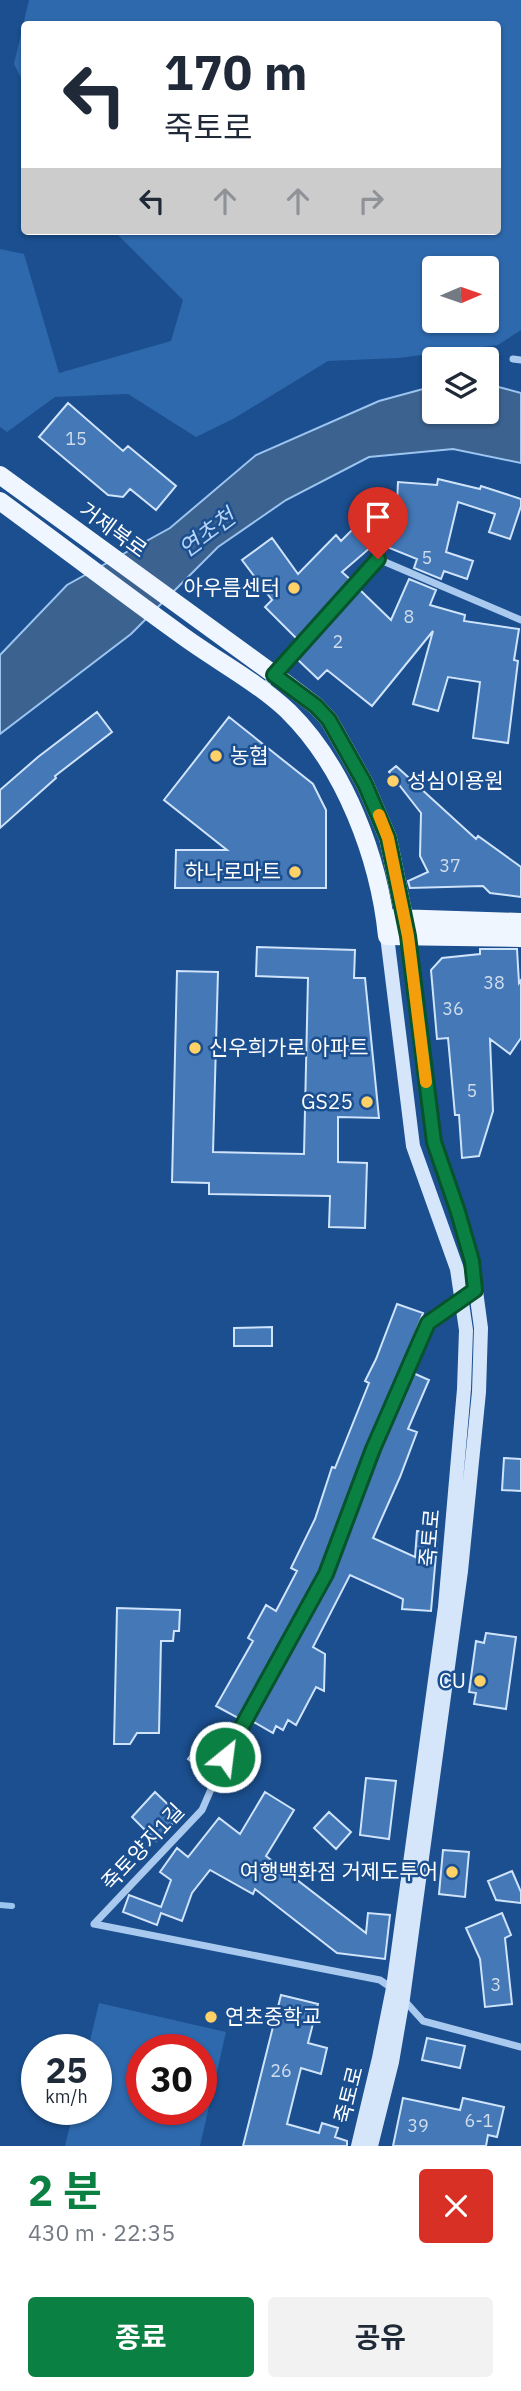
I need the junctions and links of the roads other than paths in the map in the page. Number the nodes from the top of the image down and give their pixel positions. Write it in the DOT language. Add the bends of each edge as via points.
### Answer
graph roads {
  1 [pos="0,475"];
  2 [pos="0,501"];
  3 [pos="521,620"];
  4 [pos="274,675"];
  5 [pos="261,690"];
  6 [pos="385,917"];
  7 [pos="404,918"];
  8 [pos="521,922"];
  9 [pos="387,936"];
  10 [pos="408,936"];
  11 [pos="521,938"];
  12 [pos="475,1290"];
  13 [pos="461,1298"];
  14 [pos="398,1993"];
  15 [pos="521,2047"];
  16 [pos="358,2146"];
  17 [pos="372,2146"];
  1 -- 4 [label="main road, 거제북로"];
  2 -- 5 [label="main road, 거제북로"];
  3 -- 4 [label="street" via="378,559"];
  4 -- 5 [label="street"];
  4 -- 7 [label="main road, 거제북로" via="316,706 341,739 388,838"];
  5 -- 6 [label="main road, 거제북로" via="312,740 346,796 367,841"];
  6 -- 7 [label="main road"];
  6 -- 9 [label="main road, 거제북로"];
  7 -- 8 [label="main road"];
  7 -- 10 [label="main road, 거제북로"];
  9 -- 10 [label="main road"];
  9 -- 13 [label="street, 죽토로" via="413,1146 457,1269"];
  10 -- 11 [label="main road"];
  10 -- 12 [label="street, 죽토로" via="434,1142 472,1261"];
  12 -- 13 [label="street, 죽토양지1길"];
  12 -- 14 [label="street, 죽토로" via="481,1328 479,1391 461,1571"];
  13 -- 14 [label="street, 죽토로" via="466,1330 464,1389 444,1607"];
  13 -- 14 [label="street, 죽토양지1길" via="428,1323 373,1449 326,1574 225,1757 202,1810 94,1924 380,1980"];
  14 -- 15 [label="street" via="423,2021"];
  14 -- 16 [label="street, 죽토로"];
  14 -- 17 [label="street, 죽토로" via="391,2062"];
}
